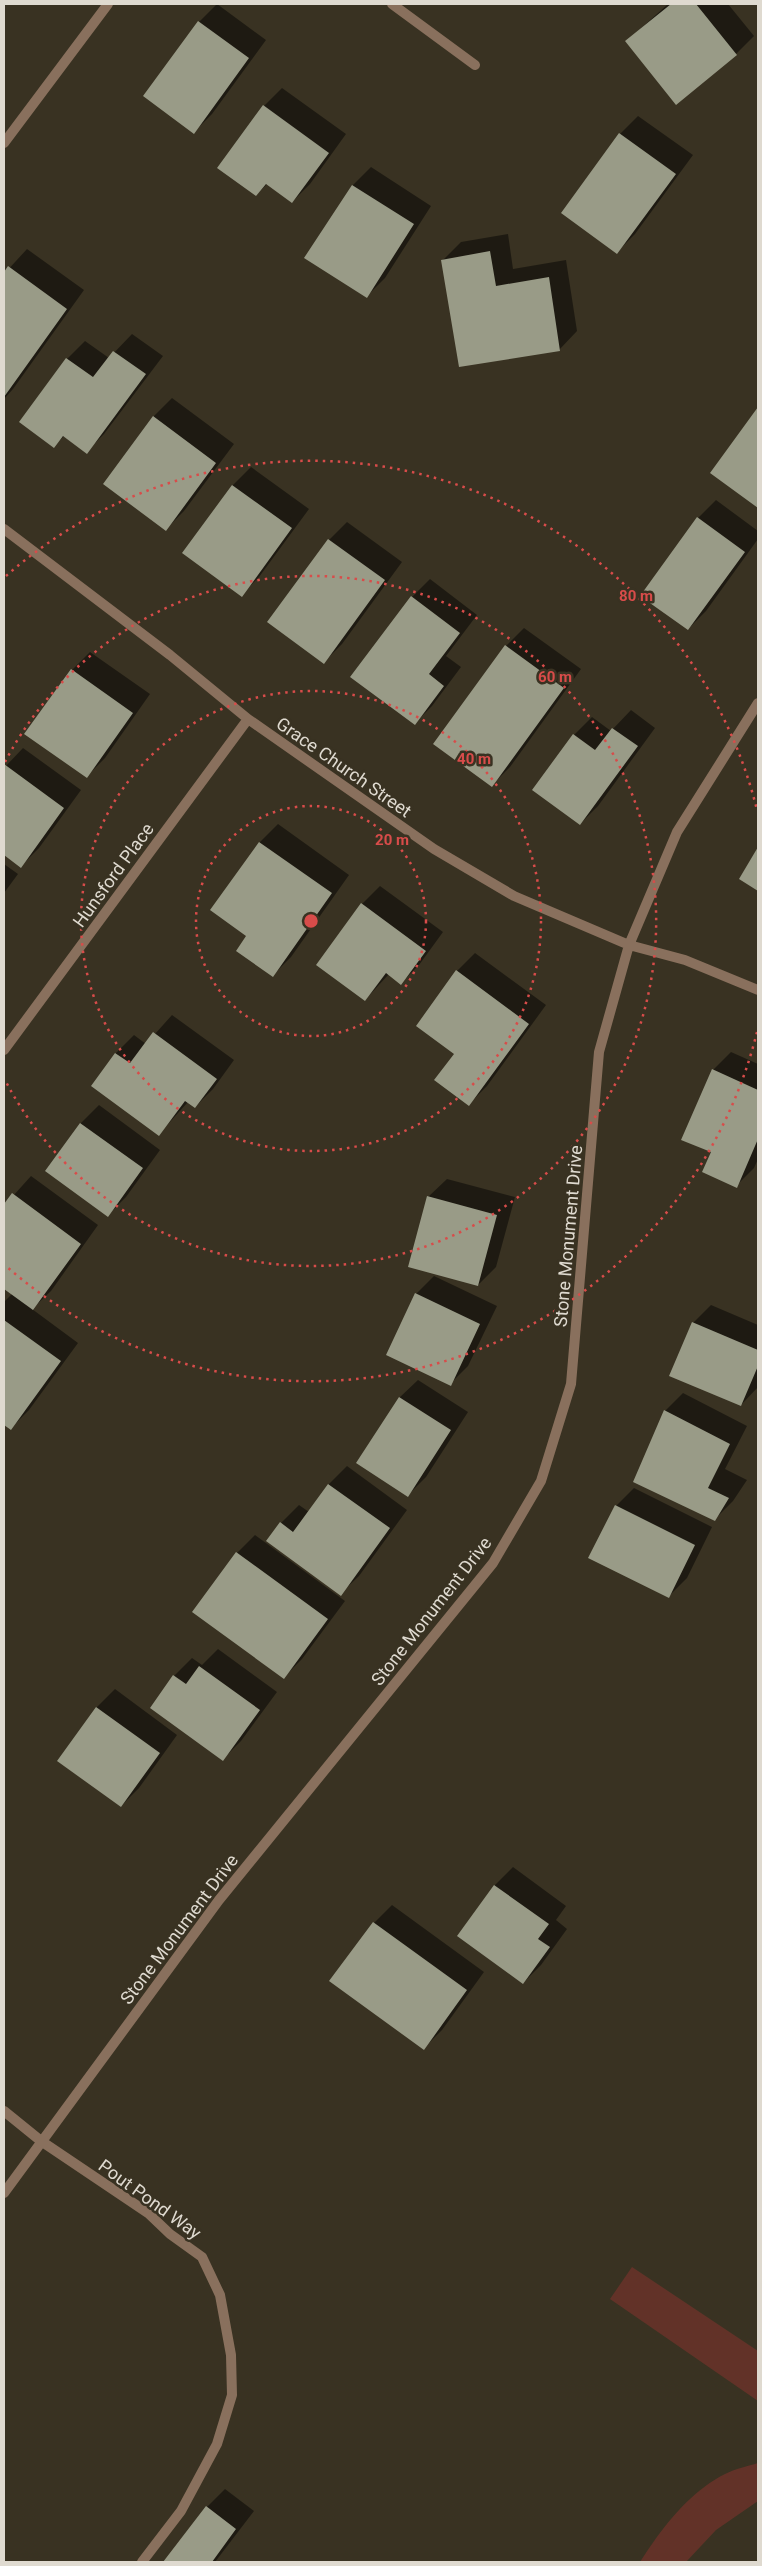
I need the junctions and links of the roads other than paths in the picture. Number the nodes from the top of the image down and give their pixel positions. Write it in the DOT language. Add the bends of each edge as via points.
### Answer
graph roads {
  1 [pos="108,4"];
  2 [pos="392,4"];
  3 [pos="475,65"];
  4 [pos="4,143"];
  5 [pos="4,528"];
  6 [pos="758,704"];
  7 [pos="248,719"];
  8 [pos="629,945"];
  9 [pos="758,990"];
  10 [pos="4,1050"];
  11 [pos="4,2111"];
  12 [pos="41,2141"];
  13 [pos="4,2193"];
  14 [pos="142,2562"];
  1 -- 4 [label="street"];
  2 -- 3 [label="street"];
  5 -- 7 [label="street, Grace Church Street"];
  6 -- 8 [label="street, Stone Monument Drive" via="677,832"];
  7 -- 8 [label="street, Grace Church Street" via="434,849 514,896"];
  7 -- 10 [label="street, Hunsford Place"];
  8 -- 9 [label="street, Grace Church Street" via="685,960"];
  8 -- 12 [label="street, Stone Monument Drive" via="599,1052 571,1384 541,1480 493,1563 219,1900"];
  11 -- 12 [label="street, Pout Pond Way"];
  12 -- 13 [label="street, Stone Monument Drive"];
  12 -- 14 [label="street, Pout Pond Way" via="148,2213 202,2257 220,2295 231,2355 232,2396 217,2444 181,2511"];
}
